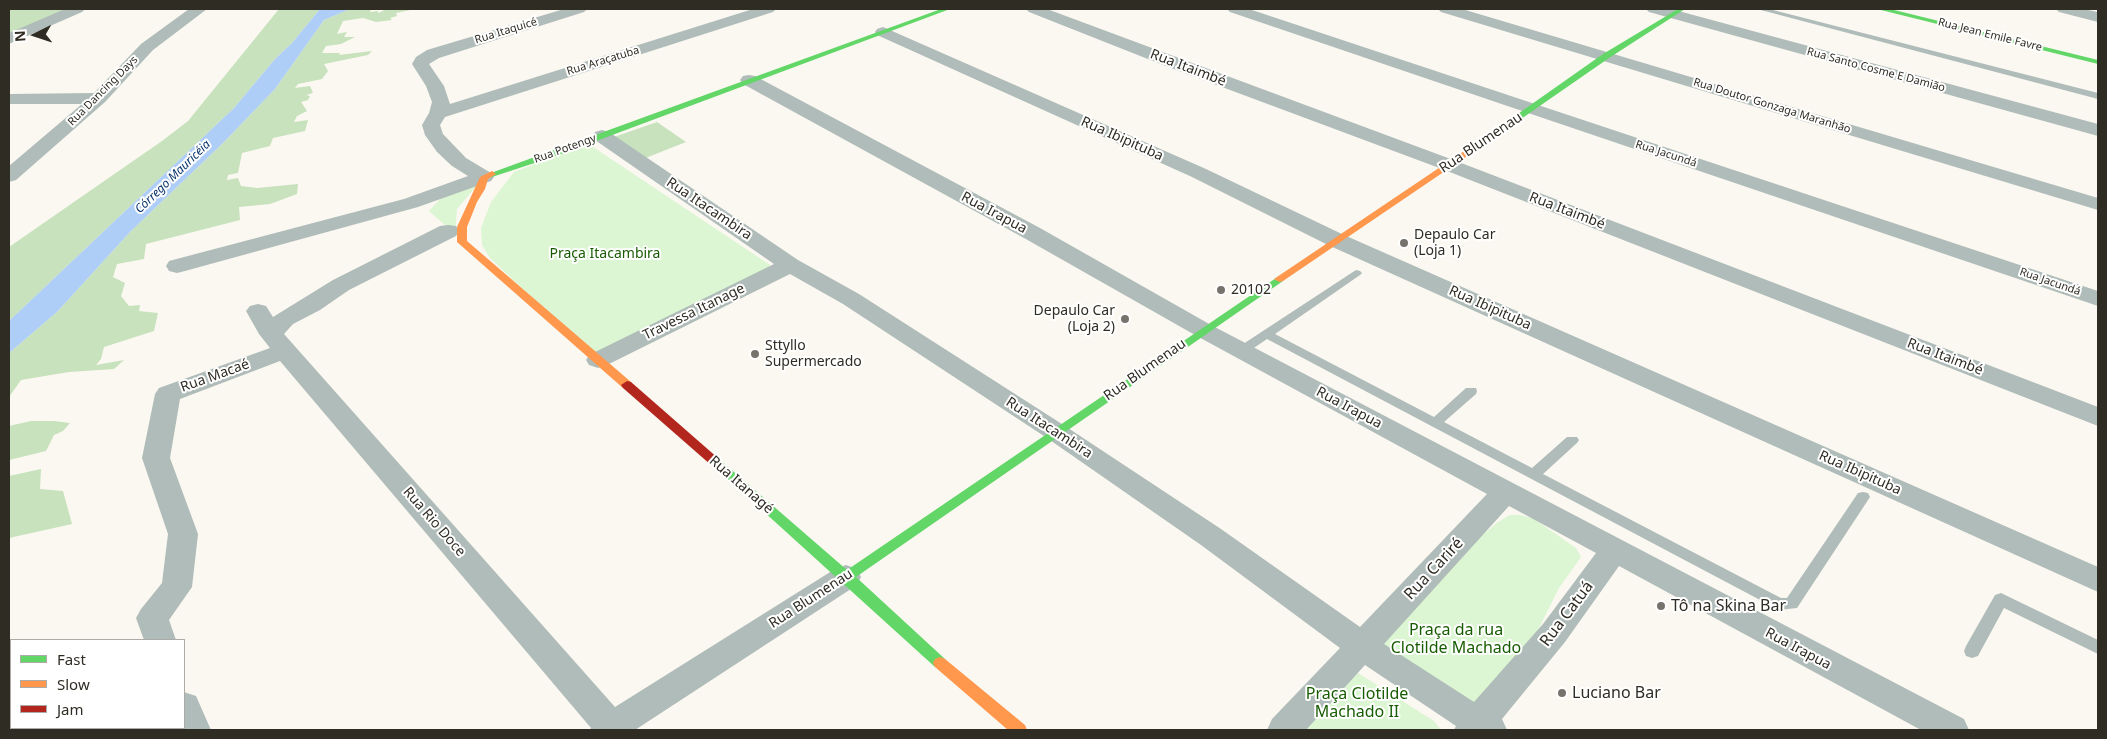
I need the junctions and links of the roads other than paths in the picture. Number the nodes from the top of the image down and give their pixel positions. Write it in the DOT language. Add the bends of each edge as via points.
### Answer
graph roads {
  1 [pos="76,9"];
  2 [pos="199,9"];
  3 [pos="579,9"];
  4 [pos="768,9"];
  5 [pos="947,9"];
  6 [pos="1034,9"];
  7 [pos="1234,9"];
  8 [pos="1446,9"];
  9 [pos="1654,9"];
  10 [pos="1761,9"];
  11 [pos="1883,9"];
  12 [pos="2064,9"];
  13 [pos="1678,12"];
  14 [pos="2098,17"];
  15 [pos="883,32"];
  16 [pos="9,39"];
  17 [pos="1606,56"];
  18 [pos="2098,62"];
  19 [pos="749,80"];
  20 [pos="2098,96"];
  21 [pos="99,98"];
  22 [pos="9,100"];
  23 [pos="1530,110"];
  24 [pos="438,113"];
  25 [pos="2098,130"];
  26 [pos="602,136"];
  27 [pos="1449,166"];
  28 [pos="9,176"];
  29 [pos="484,177"];
  30 [pos="411,203"];
  31 [pos="2098,204"];
  32 [pos="455,236"];
  33 [pos="1336,240"];
  34 [pos="790,265"];
  35 [pos="177,266"];
  36 [pos="1356,273"];
  37 [pos="2098,299"];
  38 [pos="258,311"];
  39 [pos="1203,330"];
  40 [pos="1266,334"];
  41 [pos="278,342"];
  42 [pos="1240,351"];
  43 [pos="598,360"];
  44 [pos="1471,391"];
  45 [pos="2098,417"];
  46 [pos="1435,423"];
  47 [pos="1056,432"];
  48 [pos="1572,440"];
  49 [pos="1533,475"];
  50 [pos="1506,492"];
  51 [pos="1863,497"];
  52 [pos="1614,551"];
  53 [pos="846,577"];
  54 [pos="2098,580"];
  55 [pos="156,629"];
  56 [pos="1361,646"];
  57 [pos="2098,648"];
  58 [pos="1972,651"];
  59 [pos="185,708"];
  60 [pos="1480,728"];
  61 [pos="611,729"];
  62 [pos="194,730"];
  63 [pos="1018,730"];
  64 [pos="1284,730"];
  65 [pos="1952,730"];
  1 -- 16 [label="street"];
  2 -- 21 [label="street, Rua Dancing Days" via="147,47"];
  3 -- 24 [label="street, Rua Itaquicé" via="425,57 420,64 435,86 440,102"];
  4 -- 24 [label="street, Rua Araçatuba"];
  5 -- 15 [label="main road, Rua Potengy"];
  6 -- 27 [label="street, Rua Itaimbé"];
  7 -- 23 [label="street, Rua Jacundá"];
  8 -- 17 [label="street, Rua Doutor Gonzaga Maranhão"];
  9 -- 13 [label="street, Rua Santo Cosme E Damião"];
  10 -- 20 [label="lane"];
  11 -- 18 [label="main road, Rua Jean Emile Favre"];
  12 -- 14 [label="street"];
  13 -- 17 [label="main road, Rua Blumenau"];
  13 -- 25 [label="street, Rua Santo Cosme E Damião"];
  15 -- 19 [label="main road, Rua Potengy"];
  15 -- 33 [label="street, Rua Ibipituba" via="1199,173"];
  17 -- 23 [label="main road, Rua Blumenau"];
  17 -- 31 [label="street, Rua Doutor Gonzaga Maranhão"];
  19 -- 26 [label="main road, Rua Potengy"];
  19 -- 39 [label="street, Rua Irapua"];
  21 -- 22 [label="street"];
  21 -- 28 [label="street, Rua Dancing Days"];
  23 -- 27 [label="main road, Rua Blumenau"];
  23 -- 37 [label="street, Rua Jacundá"];
  24 -- 29 [label="street" via="431,125 439,142 460,162"];
  26 -- 29 [label="main road, Rua Potengy"];
  26 -- 34 [label="street, Rua Itacambira"];
  27 -- 33 [label="main road, Rua Blumenau"];
  27 -- 45 [label="street, Rua Itaimbé"];
  29 -- 30 [label="street, Rua Potengy"];
  29 -- 32 [label="main road"];
  30 -- 32 [label="street, Rua Itanagé"];
  30 -- 35 [label="street, Rua Potengy"];
  32 -- 41 [label="street, Rua Macaé" via="341,285 284,319"];
  32 -- 43 [label="main road, Rua Itanagé"];
  33 -- 39 [label="main road, Rua Blumenau"];
  33 -- 54 [label="street, Rua Ibipituba"];
  34 -- 43 [label="street, Travessa Itanage"];
  34 -- 47 [label="street, Rua Itacambira" via="851,299"];
  36 -- 40 [label="lane"];
  38 -- 41 [label="street, Rua Rio Doce"];
  39 -- 42 [label="street, Rua Irapua"];
  39 -- 47 [label="main road, Rua Blumenau"];
  40 -- 42 [label="lane"];
  40 -- 46 [label="lane"];
  41 -- 55 [label="street, Rua Macaé" via="168,394 156,458 182,534 177,587"];
  41 -- 61 [label="street, Rua Rio Doce"];
  42 -- 50 [label="street, Rua Irapua"];
  43 -- 53 [label="main road, Rua Itanagé"];
  44 -- 46 [label="lane"];
  46 -- 49 [label="lane"];
  47 -- 53 [label="main road, Rua Blumenau"];
  47 -- 56 [label="street, Rua Itacambira" via="1211,537"];
  48 -- 49 [label="lane"];
  49 -- 51 [label="lane" via="1779,604 1791,604"];
  50 -- 52 [label="street, Rua Irapua"];
  50 -- 56 [label="street, Rua Cariré"];
  52 -- 60 [label="street, Rua Catuá"];
  52 -- 65 [label="street, Rua Irapua"];
  53 -- 61 [label="street, Rua Blumenau"];
  53 -- 63 [label="main road, Rua Itanagé" via="913,640"];
  56 -- 60 [label="street, Rua Itacambira"];
  56 -- 64 [label="street, Rua Cariré"];
  57 -- 58 [label="lane" via="2001,599"];
  59 -- 62 [label="street"];
}
